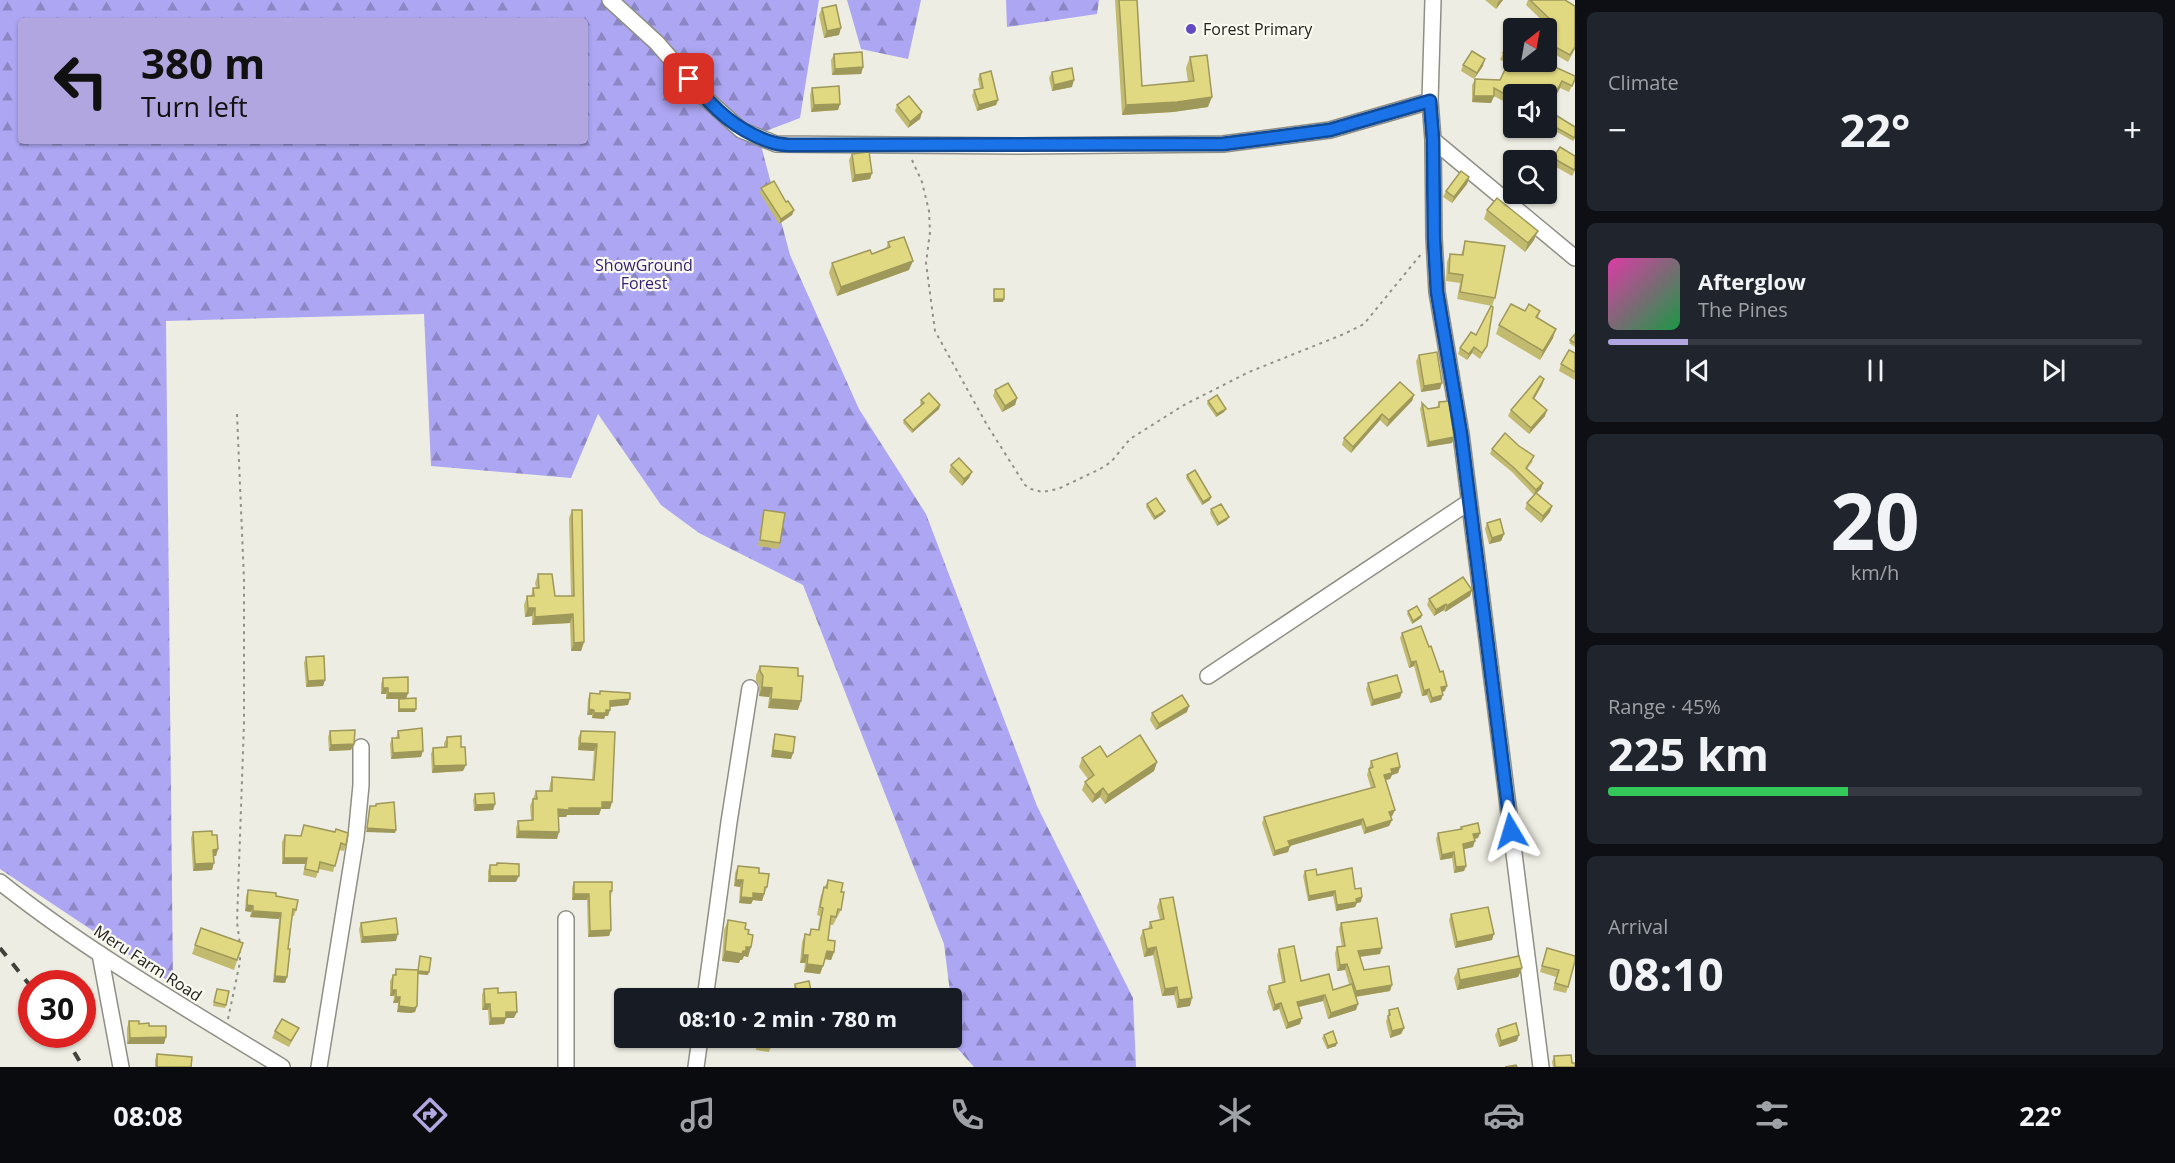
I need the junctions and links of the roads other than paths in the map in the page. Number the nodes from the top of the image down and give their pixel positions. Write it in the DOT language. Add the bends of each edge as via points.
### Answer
graph roads {
  1 [pos="610,0"];
  2 [pos="1433,0"];
  3 [pos="1430,101"];
  4 [pos="1433,140"];
  5 [pos="1575,258"];
  6 [pos="1469,502"];
  7 [pos="1208,676"];
  8 [pos="750,688"];
  9 [pos="361,747"];
  10 [pos="0,882"];
  11 [pos="566,919"];
  12 [pos="100,954"];
  13 [pos="706,988"];
  14 [pos="699,1048"];
  15 [pos="121,1067"];
  16 [pos="282,1067"];
  17 [pos="319,1067"];
  18 [pos="566,1067"];
  19 [pos="696,1067"];
  20 [pos="1541,1067"];
  1 -- 3 [label="street" via="741,130 776,144 1223,144 1330,130"];
  2 -- 3 [label="street"];
  3 -- 4 [label="street"];
  4 -- 5 [label="street"];
  4 -- 6 [label="street" via="1437,292"];
  6 -- 7 [label="street"];
  6 -- 20 [label="street"];
  8 -- 13 [label="street"];
  9 -- 17 [label="street" via="356,837"];
  10 -- 12 [label="street, Meru Farm Road"];
  11 -- 18 [label="street"];
  12 -- 15 [label="street"];
  12 -- 16 [label="street, Meru Farm Road"];
  14 -- 19 [label="street"];
}
